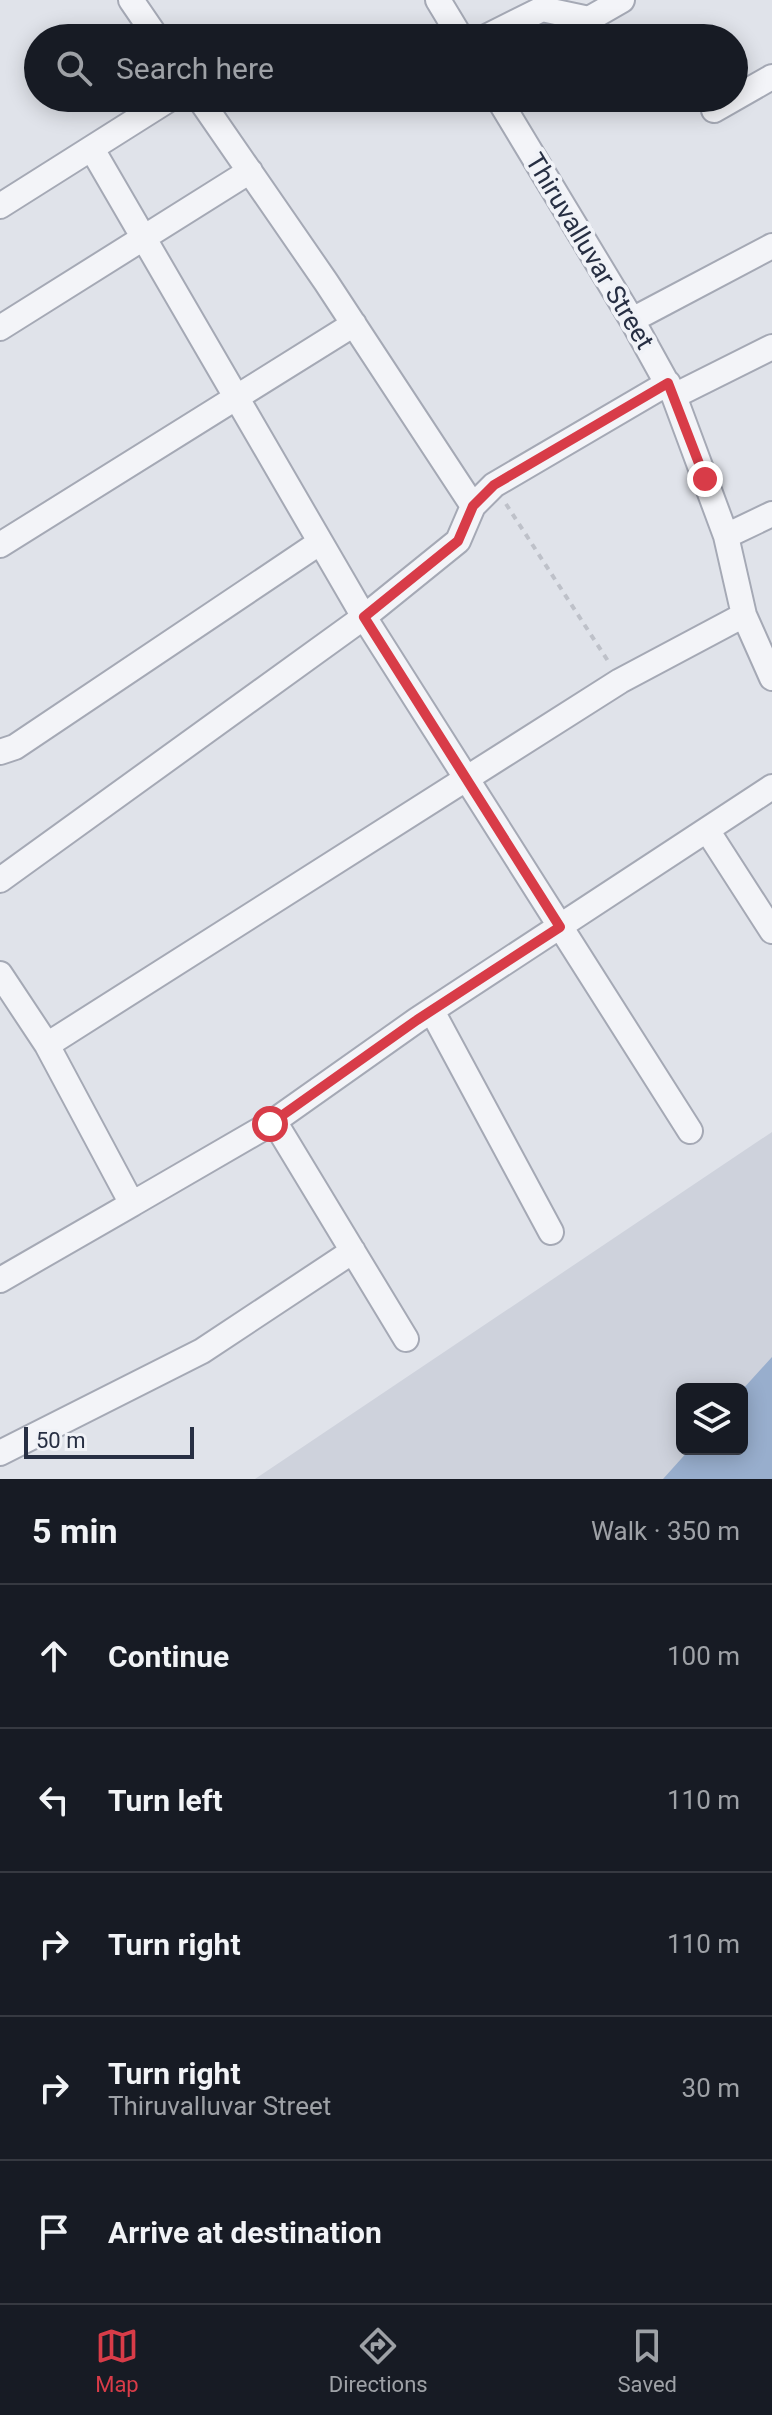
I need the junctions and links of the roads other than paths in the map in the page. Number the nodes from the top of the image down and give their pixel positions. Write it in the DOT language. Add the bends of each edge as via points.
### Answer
graph roads {
  1 [pos="131,0"];
  2 [pos="438,0"];
  3 [pos="622,0"];
  4 [pos="147,24"];
  5 [pos="453,24"];
  6 [pos="512,24"];
  7 [pos="772,77"];
  8 [pos="748,91"];
  9 [pos="149,112"];
  10 [pos="209,112"];
  11 [pos="506,112"];
  12 [pos="92,149"];
  13 [pos="250,171"];
  14 [pos="0,206"];
  15 [pos="143,238"];
  16 [pos="772,246"];
  17 [pos="632,320"];
  18 [pos="354,324"];
  19 [pos="0,328"];
  20 [pos="772,347"];
  21 [pos="671,389"];
  22 [pos="236,400"];
  23 [pos="473,506"];
  24 [pos="772,514"];
  25 [pos="726,536"];
  26 [pos="319,543"];
  27 [pos="0,545"];
  28 [pos="744,615"];
  29 [pos="364,617"];
  30 [pos="772,678"];
  31 [pos="0,752"];
  32 [pos="464,777"];
  33 [pos="772,787"];
  34 [pos="707,830"];
  35 [pos="0,880"];
  36 [pos="560,927"];
  37 [pos="772,931"];
  38 [pos="0,974"];
  39 [pos="432,1011"];
  40 [pos="47,1045"];
  41 [pos="274,1121"];
  42 [pos="690,1131"];
  43 [pos="132,1204"];
  44 [pos="551,1232"];
  45 [pos="353,1251"];
  46 [pos="0,1280"];
  47 [pos="406,1339"];
  48 [pos="0,1453"];
  1 -- 4 [label="street"];
  2 -- 5 [label="street"];
  3 -- 6 [label="street" via="589,19 542,9"];
  7 -- 8 [label="street"];
  9 -- 12 [label="street"];
  10 -- 13 [label="street"];
  11 -- 17 [label="street, Thiruvalluvar Street"];
  12 -- 14 [label="street"];
  12 -- 15 [label="street"];
  13 -- 15 [label="street"];
  13 -- 18 [label="street"];
  15 -- 19 [label="street"];
  15 -- 22 [label="street"];
  16 -- 17 [label="street"];
  17 -- 21 [label="street, Thiruvalluvar Street"];
  18 -- 22 [label="street"];
  18 -- 23 [label="street"];
  20 -- 21 [label="street"];
  21 -- 23 [label="street" via="494,485"];
  21 -- 25 [label="street, Thiruvalluvar Street"];
  22 -- 26 [label="street"];
  22 -- 27 [label="street"];
  23 -- 29 [label="street" via="458,541"];
  24 -- 25 [label="street"];
  25 -- 28 [label="street, Thiruvalluvar Street"];
  26 -- 29 [label="street"];
  26 -- 31 [label="street" via="15,747"];
  28 -- 30 [label="street, Thiruvalluvar Street"];
  28 -- 32 [label="street" via="620,681"];
  29 -- 32 [label="street"];
  29 -- 35 [label="street"];
  32 -- 36 [label="street"];
  32 -- 40 [label="street"];
  33 -- 34 [label="street"];
  34 -- 36 [label="street"];
  34 -- 37 [label="street"];
  36 -- 39 [label="street"];
  36 -- 42 [label="street"];
  38 -- 40 [label="street"];
  39 -- 41 [label="street"];
  39 -- 44 [label="street"];
  40 -- 43 [label="street"];
  41 -- 43 [label="street"];
  41 -- 45 [label="street"];
  43 -- 46 [label="street"];
  45 -- 47 [label="street"];
  45 -- 48 [label="street" via="202,1351"];
}
